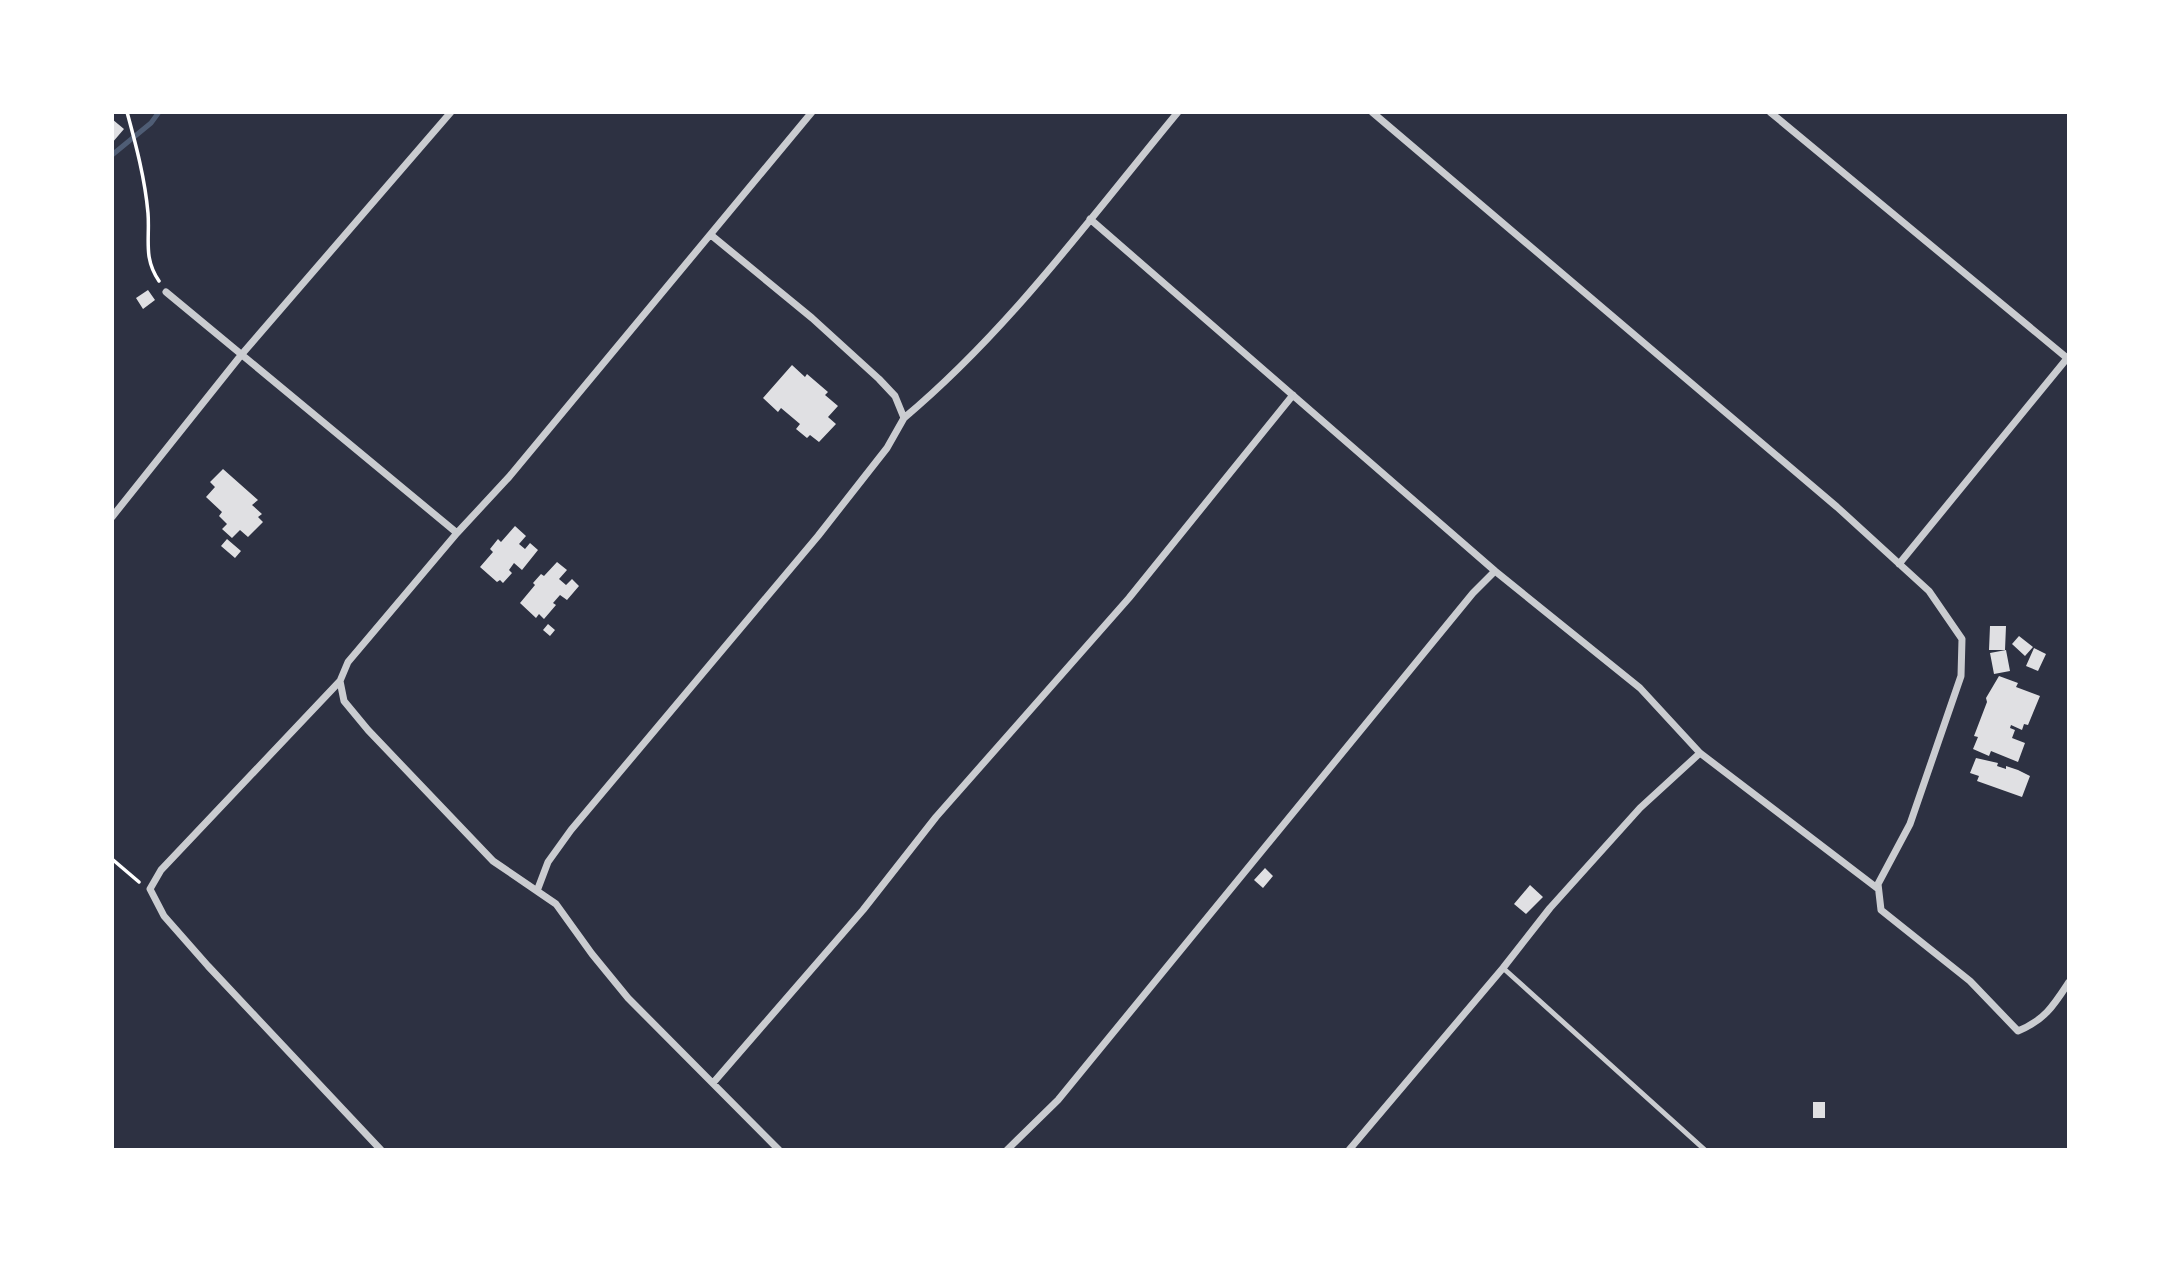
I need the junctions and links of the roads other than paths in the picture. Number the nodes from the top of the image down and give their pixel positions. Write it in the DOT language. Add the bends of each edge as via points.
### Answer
graph roads {
  1 [pos="451,112"];
  2 [pos="812,112"];
  3 [pos="1178,112"];
  4 [pos="1372,112"];
  5 [pos="1770,112"];
  6 [pos="1090,219"];
  7 [pos="711,235"];
  8 [pos="166,292"];
  9 [pos="242,354"];
  10 [pos="2068,357"];
  11 [pos="1293,395"];
  12 [pos="904,418"];
  13 [pos="112,517"];
  14 [pos="457,533"];
  15 [pos="1899,564"];
  16 [pos="1495,571"];
  17 [pos="340,681"];
  18 [pos="1700,753"];
  19 [pos="1877,888"];
  20 [pos="537,891"];
  21 [pos="1503,968"];
  22 [pos="2069,982"];
  23 [pos="713,1083"];
  24 [pos="381,1150"];
  25 [pos="779,1150"];
  26 [pos="1007,1150"];
  27 [pos="1349,1150"];
  28 [pos="1705,1150"];
  1 -- 9 [label="street"];
  2 -- 7 [label="street"];
  3 -- 6 [label="street"];
  4 -- 15 [label="street"];
  5 -- 10 [label="street"];
  6 -- 11 [label="street"];
  6 -- 12 [label="street" via="1010,316"];
  7 -- 12 [label="street" via="880,379 895,396"];
  7 -- 14 [label="street"];
  8 -- 9 [label="street"];
  9 -- 13 [label="street"];
  9 -- 14 [label="street"];
  10 -- 15 [label="street"];
  11 -- 16 [label="street"];
  11 -- 23 [label="street" via="1129,598 936,817 863,910"];
  12 -- 20 [label="street" via="887,449 818,536 571,830 548,862"];
  14 -- 17 [label="street" via="348,662"];
  15 -- 19 [label="street" via="1929,591 1962,639 1961,676 1910,824"];
  16 -- 18 [label="street" via="1640,688"];
  16 -- 26 [label="street" via="1351,739 1058,1100"];
  17 -- 20 [label="street" via="344,701 368,730 493,861"];
  17 -- 24 [label="street" via="161,870 150,889 164,915 208,966"];
  18 -- 19 [label="street"];
  18 -- 21 [label="street" via="1640,808"];
  19 -- 22 [label="street" via="1881,910 1970,981 2018,1031 2049,1012"];
  20 -- 23 [label="street" via="556,904 628,998"];
  21 -- 27 [label="street"];
  21 -- 28 [label="lane"];
  23 -- 25 [label="street"];
}
